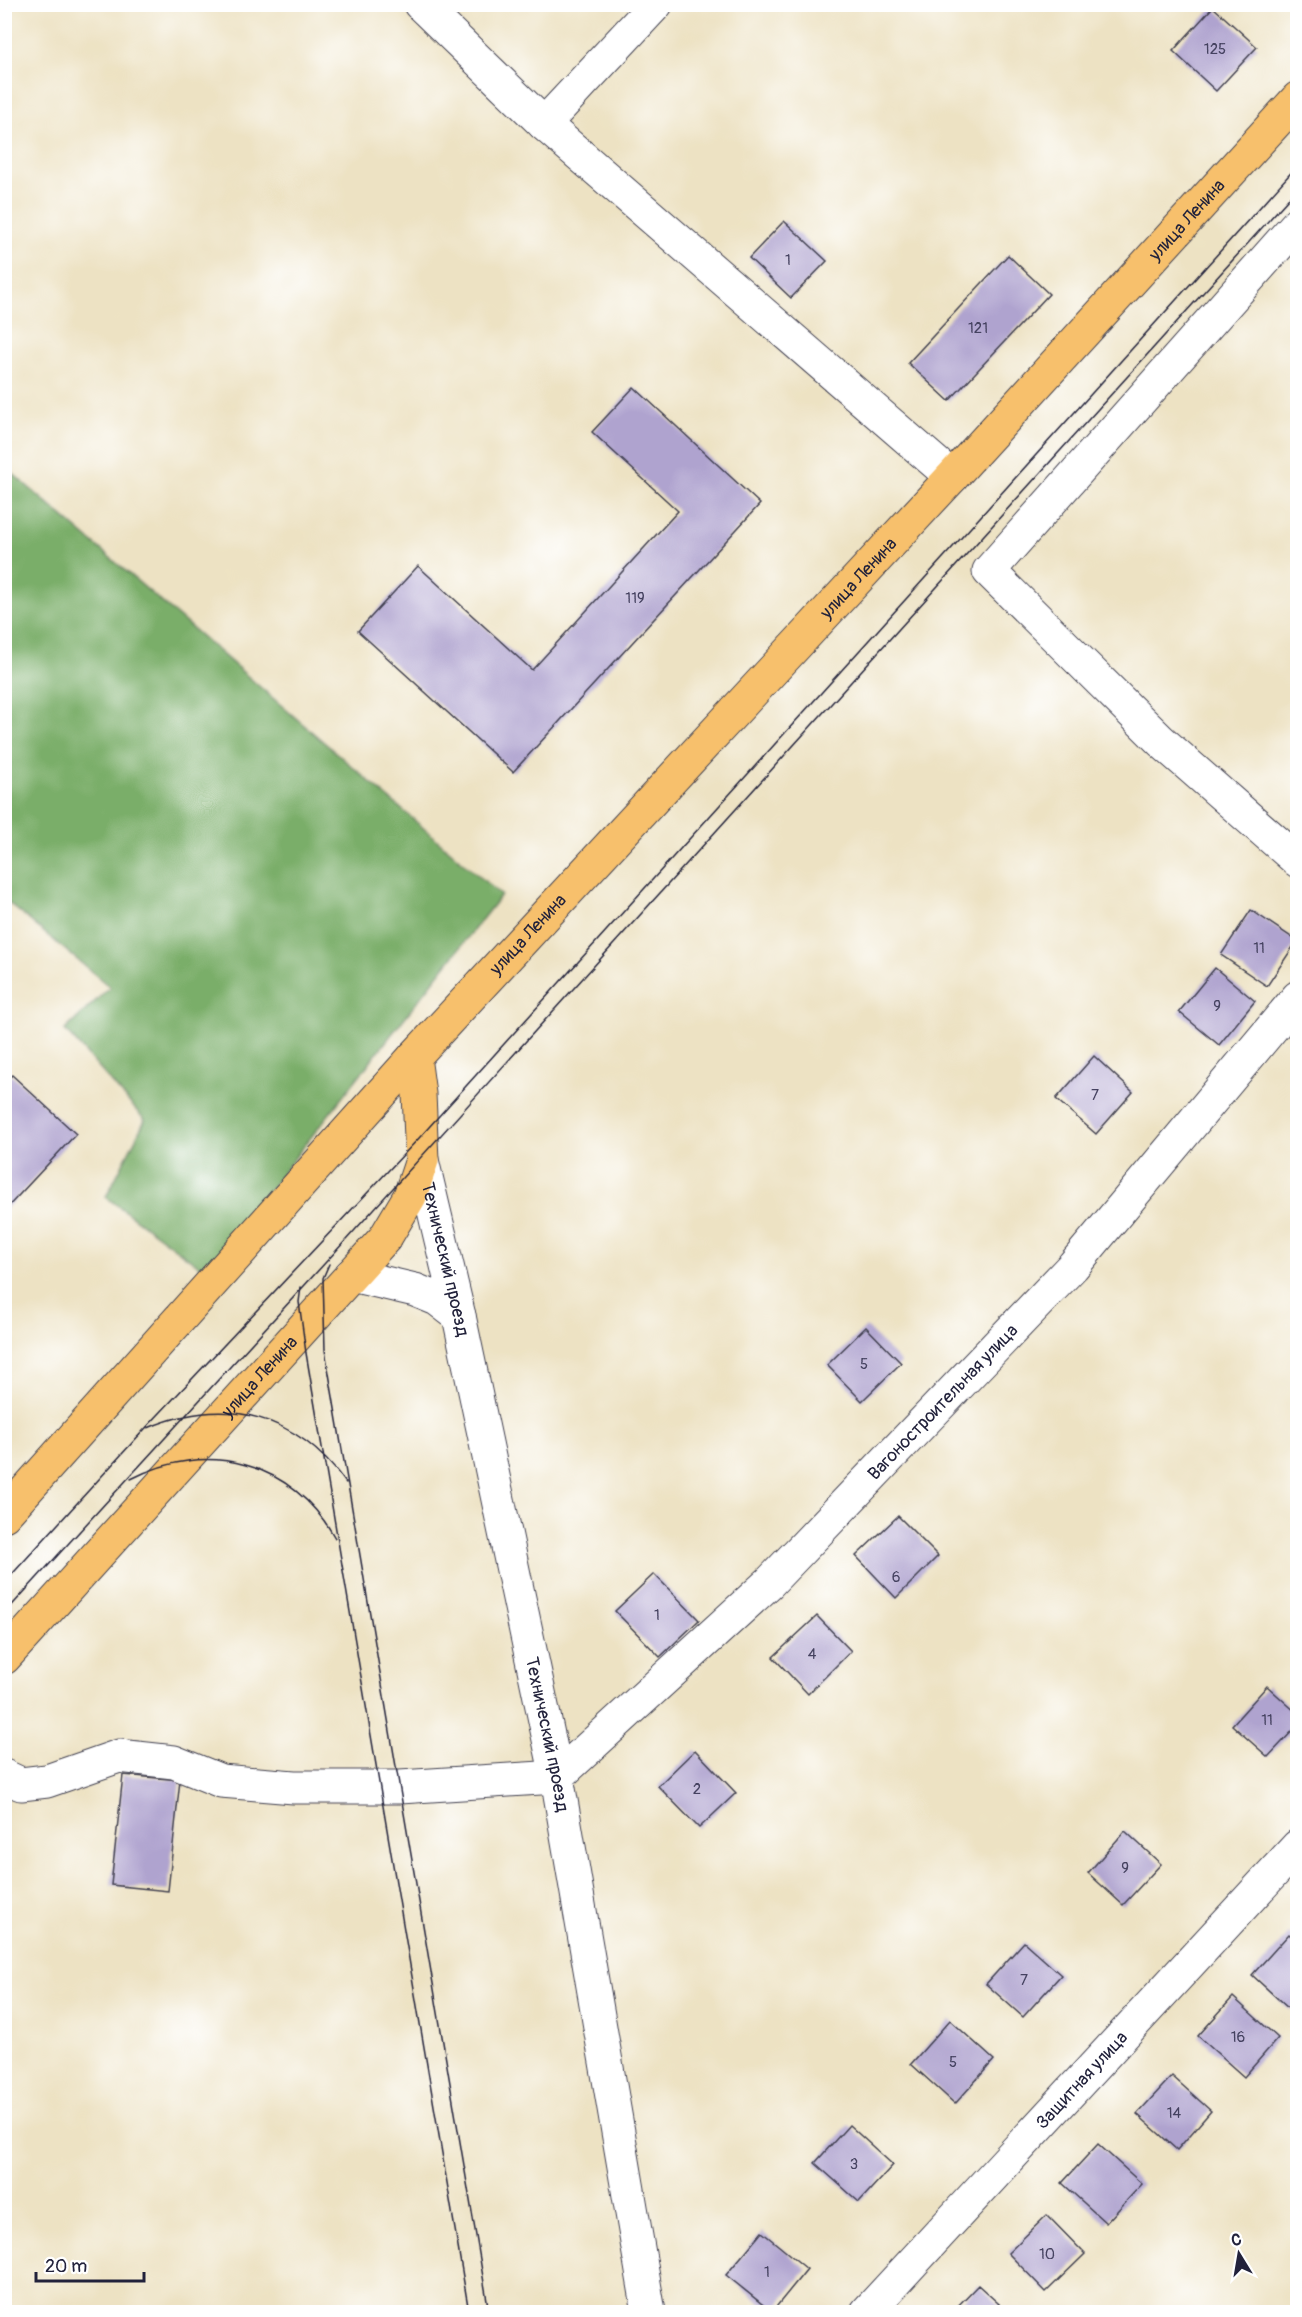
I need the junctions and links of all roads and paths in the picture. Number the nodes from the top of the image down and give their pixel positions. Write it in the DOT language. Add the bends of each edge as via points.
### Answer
graph roads {
  1 [pos="420,4"];
  2 [pos="656,4"];
  3 [pos="1298,98"];
  4 [pos="544,124"];
  5 [pos="1298,224"];
  6 [pos="952,477"];
  7 [pos="1298,861"];
  8 [pos="1298,997"];
  9 [pos="414,1057"];
  10 [pos="422,1160"];
  11 [pos="351,1275"];
  12 [pos="459,1316"];
  13 [pos="4,1515"];
  14 [pos="4,1658"];
  15 [pos="4,1776"];
  16 [pos="557,1777"];
  17 [pos="1298,1846"];
  18 [pos="649,2313"];
  19 [pos="867,2313"];
  1 -- 4 [label="street"];
  2 -- 4 [label="street"];
  3 -- 6 [label="main road, улица Ленина"];
  4 -- 6 [label="street"];
  5 -- 7 [label="street" via="989,571 1161,741"];
  6 -- 9 [label="main road, улица Ленина"];
  8 -- 16 [label="street, Вагоностроительная улица" via="1073,1266 769,1583"];
  9 -- 10 [label="main road, улица Ленина"];
  9 -- 13 [label="main road, улица Ленина"];
  10 -- 11 [label="main road, улица Ленина" via="410,1196 385,1238"];
  10 -- 12 [label="street, Технический проезд"];
  11 -- 12 [label="street" via="415,1290 437,1299"];
  11 -- 14 [label="main road, улица Ленина"];
  12 -- 16 [label="street, Технический проезд"];
  15 -- 16 [label="street" via="21,1784 47,1781 119,1756 174,1762 222,1781 294,1787 400,1787"];
  16 -- 18 [label="street, Технический проезд"];
  17 -- 19 [label="street, Защитная улица"];
}
